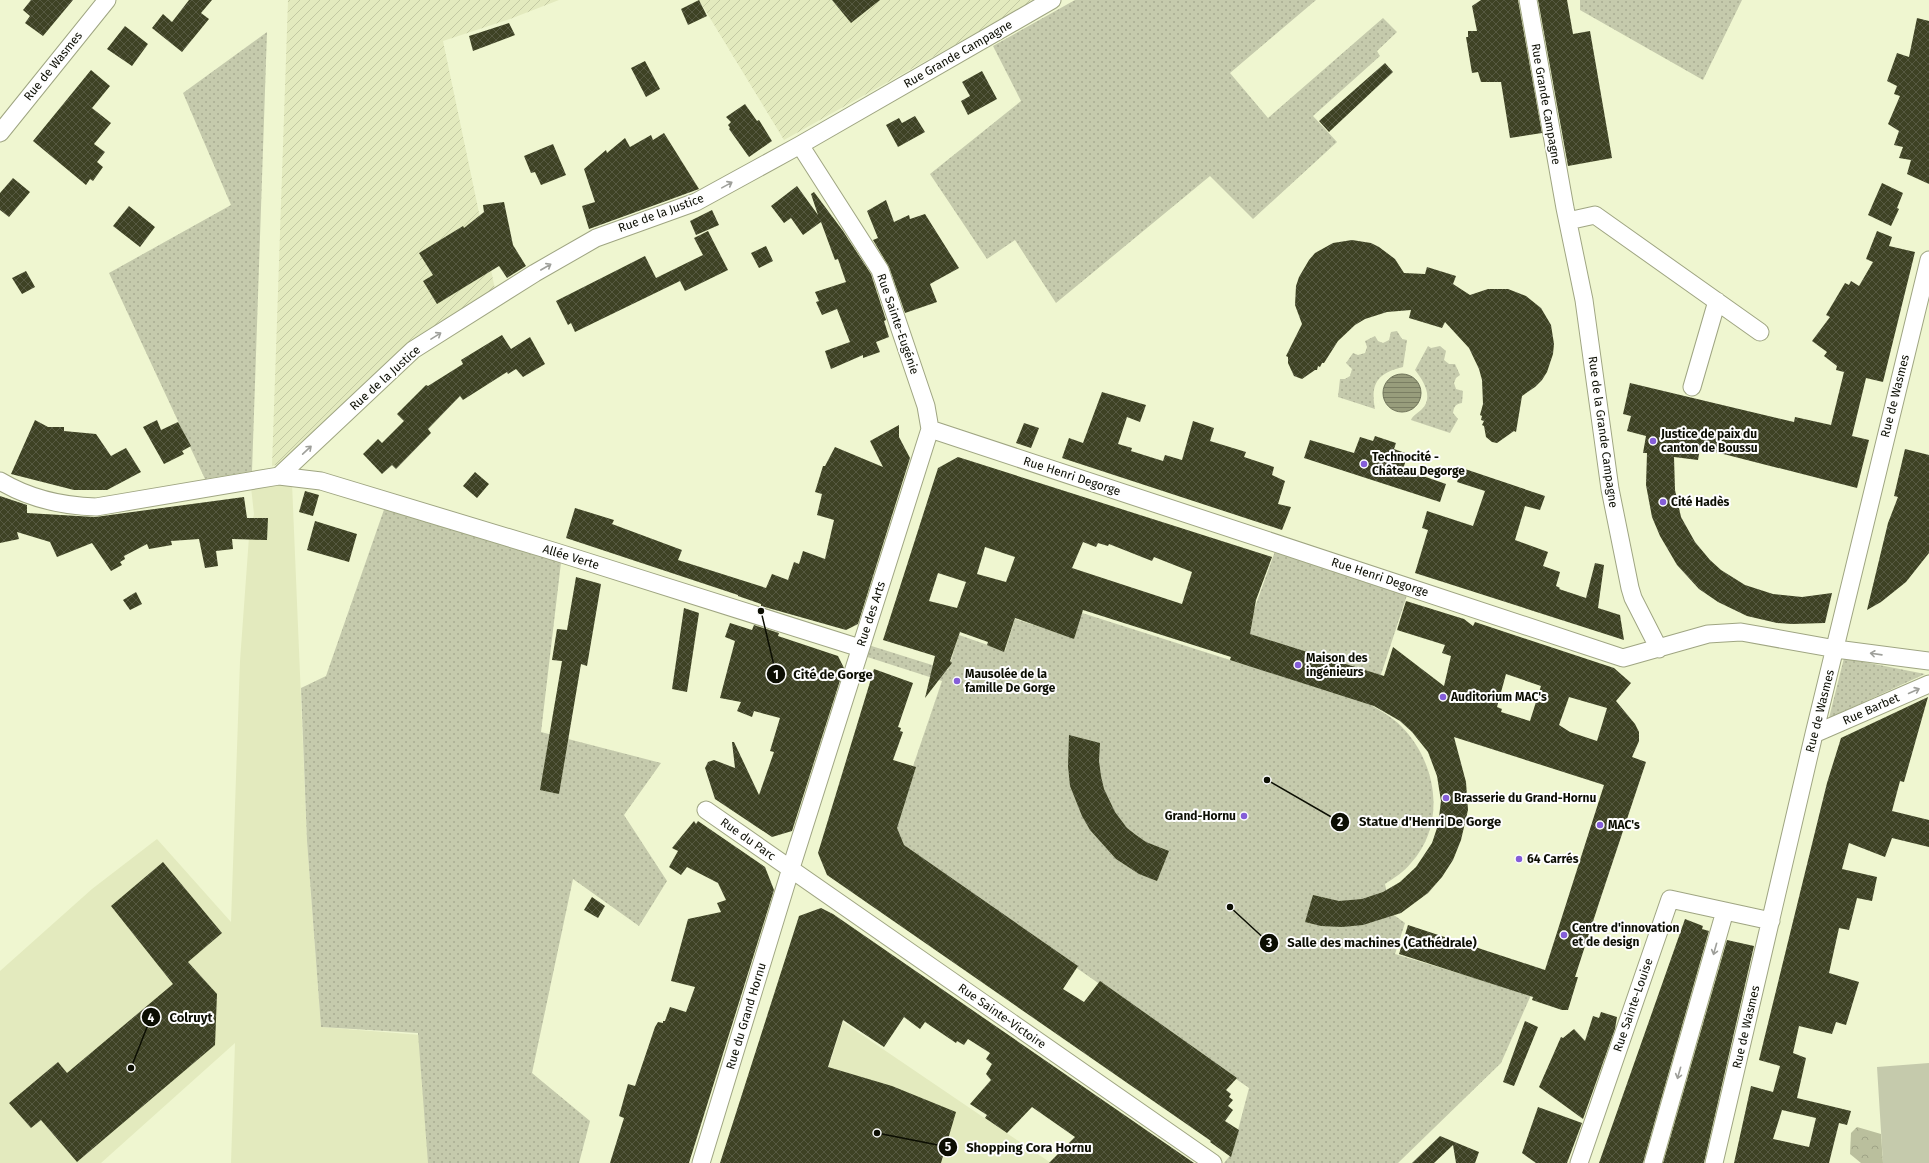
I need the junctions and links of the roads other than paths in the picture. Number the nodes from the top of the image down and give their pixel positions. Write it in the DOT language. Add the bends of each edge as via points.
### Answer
graph roads {
  1 [pos="107,0"];
  2 [pos="1052,0"];
  3 [pos="1528,0"];
  4 [pos="0,132"];
  5 [pos="800,145"];
  6 [pos="1567,215"];
  7 [pos="1929,260"];
  8 [pos="1717,301"];
  9 [pos="1760,332"];
  10 [pos="1692,386"];
  11 [pos="930,429"];
  12 [pos="279,476"];
  13 [pos="0,481"];
  14 [pos="860,648"];
  15 [pos="1659,649"];
  16 [pos="1836,649"];
  17 [pos="1929,661"];
  18 [pos="1929,684"];
  19 [pos="1814,734"];
  20 [pos="706,810"];
  21 [pos="791,868"];
  22 [pos="1725,911"];
  23 [pos="1771,921"];
  24 [pos="701,1163"];
  25 [pos="1213,1163"];
  26 [pos="1579,1163"];
  27 [pos="1653,1163"];
  28 [pos="1714,1163"];
  1 -- 4 [label="street, Rue de Wasmes"];
  2 -- 5 [label="street, Rue Grande Campagne"];
  3 -- 6 [label="street, Rue Grande Campagne"];
  5 -- 11 [label="street, Rue Sainte-Eugénie" via="880,270 926,406"];
  12 -- 5 [label="street, Rue de la Justice, one-way" via="413,350 596,238 696,202"];
  6 -- 8 [label="street" via="1595,215"];
  6 -- 15 [label="street, Rue de la Grande Campagne" via="1584,300 1610,489 1630,588"];
  7 -- 16 [label="street, Rue de Wasmes"];
  8 -- 9 [label="street"];
  8 -- 10 [label="street"];
  11 -- 14 [label="street, Rue des Arts"];
  11 -- 15 [label="street, Rue Henri Degorge" via="1623,658"];
  12 -- 13 [label="street" via="96,507 49,502"];
  12 -- 14 [label="street, Allée Verte" via="321,481"];
  14 -- 21 [label="street, Rue des Arts"];
  15 -- 16 [label="street, Rue Henri Degorge" via="1708,634 1741,632"];
  17 -- 16 [label="street, one-way"];
  16 -- 19 [label="street, Rue de Wasmes"];
  19 -- 18 [label="street, Rue Barbet, one-way"];
  19 -- 23 [label="street, Rue de Wasmes"];
  20 -- 21 [label="street, Rue du Parc"];
  21 -- 24 [label="street, Rue du Grand Hornu"];
  21 -- 25 [label="street, Rue Sainte-Victoire"];
  22 -- 23 [label="street, Rue Sainte-Louise"];
  22 -- 26 [label="street, Rue Sainte-Louise" via="1670,899"];
  22 -- 27 [label="street, one-way"];
  23 -- 28 [label="street, Rue de Wasmes"];
}
